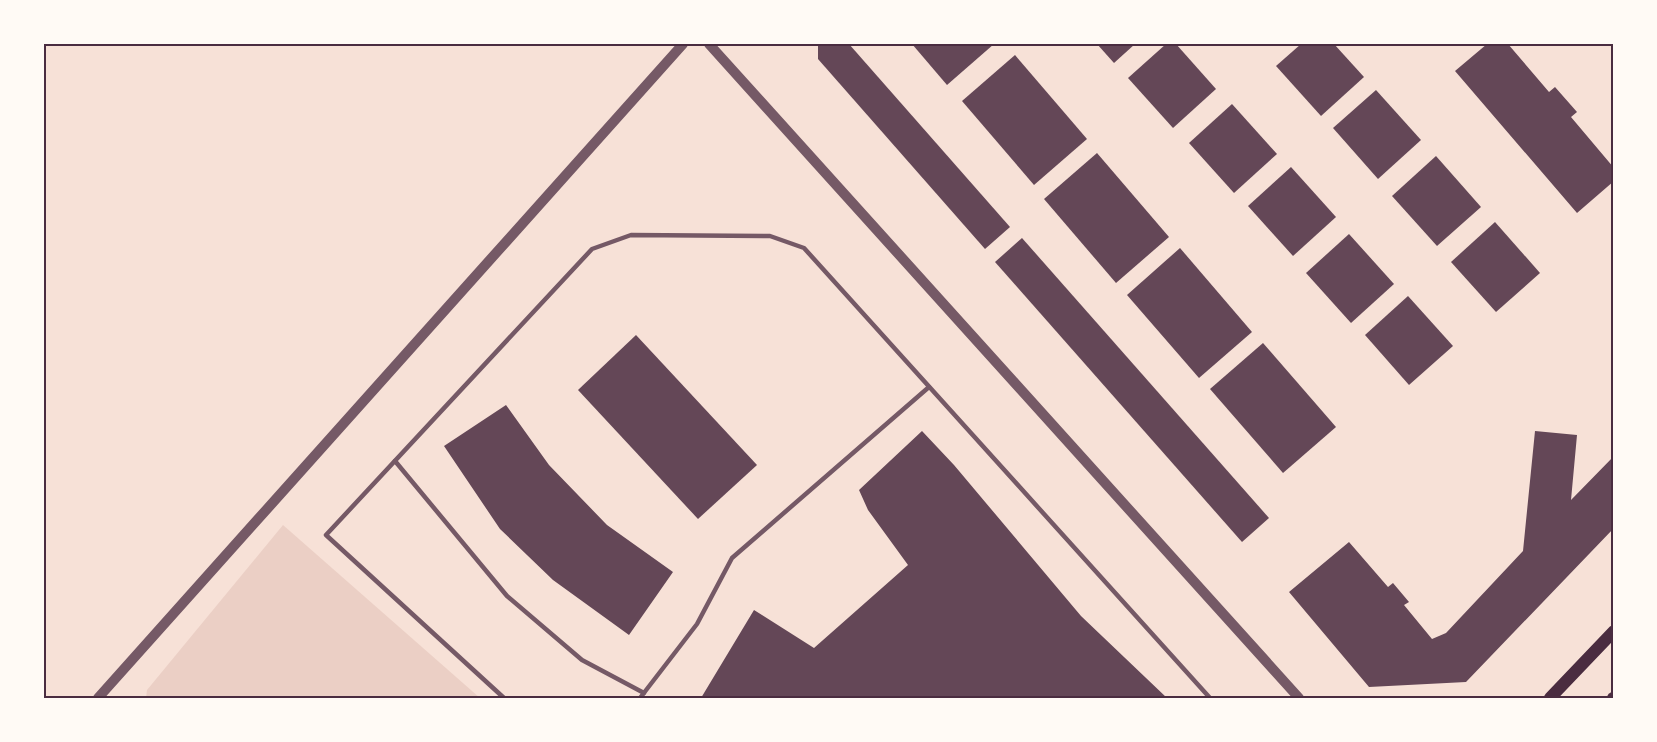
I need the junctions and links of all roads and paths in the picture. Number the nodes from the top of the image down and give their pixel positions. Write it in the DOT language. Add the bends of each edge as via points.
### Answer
graph roads {
  1 [pos="683,44"];
  2 [pos="709,44"];
  3 [pos="929,387"];
  4 [pos="395,461"];
  5 [pos="1614,631"];
  6 [pos="644,693"];
  7 [pos="98,699"];
  8 [pos="504,699"];
  9 [pos="640,699"];
  10 [pos="1210,699"];
  11 [pos="1299,699"];
  12 [pos="1550,699"];
  1 -- 7 [label="street"];
  2 -- 11 [label="street"];
  3 -- 4 [label="lane" via="804,248 770,236 631,236 592,249"];
  3 -- 6 [label="lane" via="732,558 697,624"];
  3 -- 10 [label="lane"];
  4 -- 6 [label="lane" via="507,596 582,660"];
  4 -- 8 [label="lane" via="326,536"];
  5 -- 12 [label="main road"];
  6 -- 9 [label="lane"];
}
